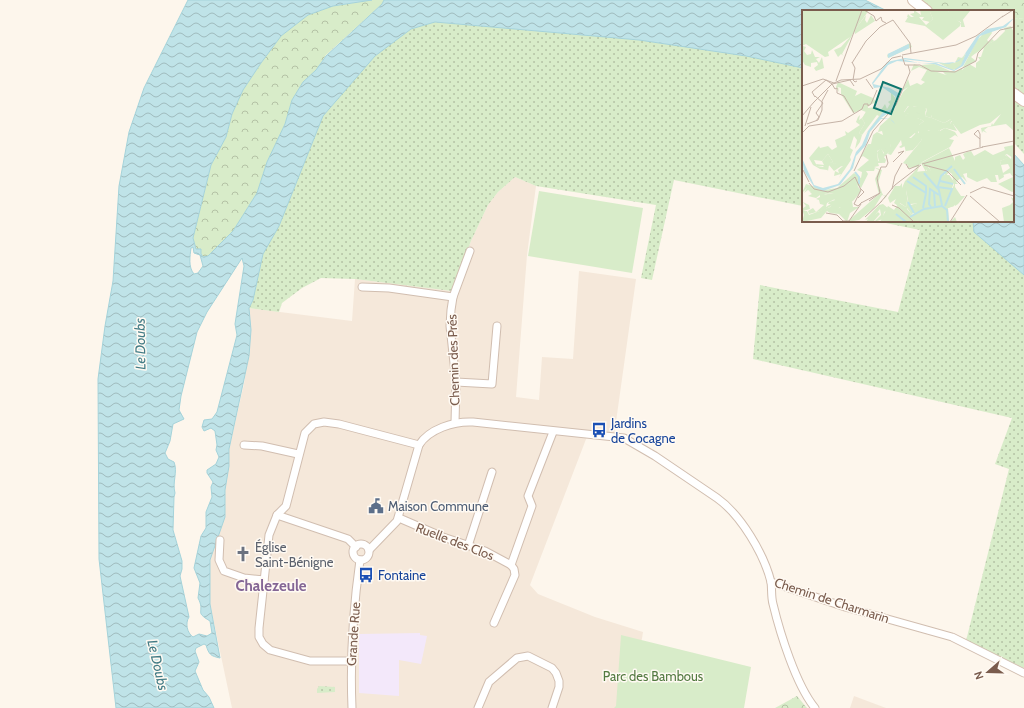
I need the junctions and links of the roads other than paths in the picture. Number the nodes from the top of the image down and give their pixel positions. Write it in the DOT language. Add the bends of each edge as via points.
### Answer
graph roads {
  1 [pos="913,0"];
  2 [pos="926,10"];
  3 [pos="1014,94"];
  4 [pos="1024,102"];
  5 [pos="470,251"];
  6 [pos="362,287"];
  7 [pos="453,297"];
  8 [pos="497,326"];
  9 [pos="456,382"];
  10 [pos="455,423"];
  11 [pos="553,432"];
  12 [pos="244,445"];
  13 [pos="419,445"];
  14 [pos="298,454"];
  15 [pos="492,472"];
  16 [pos="277,515"];
  17 [pos="398,518"];
  18 [pos="220,540"];
  19 [pos="468,546"];
  20 [pos="356,547"];
  21 [pos="368,550"];
  22 [pos="360,560"];
  23 [pos="511,565"];
  24 [pos="264,580"];
  25 [pos="771,582"];
  26 [pos="494,623"];
  27 [pos="351,661"];
  28 [pos="1024,673"];
  29 [pos="352,708"];
  30 [pos="478,708"];
  31 [pos="552,708"];
  32 [pos="815,708"];
  1 -- 2 [label="street"];
  3 -- 4 [label="street"];
  5 -- 7 [label="street, Chemin des Prés"];
  6 -- 7 [label="street, Chemin des Prés"];
  7 -- 9 [label="street, Chemin des Prés" via="450,326"];
  8 -- 9 [label="street" via="492,384"];
  9 -- 10 [label="street, Chemin des Prés"];
  10 -- 11 [label="street, Chemin de Charmarin" via="473,422"];
  10 -- 13 [label="street" via="426,436"];
  11 -- 23 [label="street" via="528,496 532,506"];
  11 -- 25 [label="street, Chemin de Charmarin" via="624,438 656,456 731,510 760,555"];
  12 -- 14 [label="street"];
  13 -- 14 [label="street" via="324,422 314,424 305,433"];
  13 -- 17 [label="street"];
  14 -- 16 [label="street" via="286,506"];
  15 -- 19 [label="street"];
  16 -- 20 [label="street" via="348,539"];
  16 -- 24 [label="street" via="269,535"];
  17 -- 19 [label="street, Ruelle des Clos"];
  17 -- 21 [label="street"];
  18 -- 24 [label="street" via="219,560 224,571 244,578"];
  19 -- 23 [label="street, Ruelle des Clos" via="485,551"];
  20 -- 21 [label="street" via="363,545"];
  20 -- 22 [label="street" via="354,556"];
  21 -- 22 [label="street" via="367,557"];
  22 -- 27 [label="street, Grande Rue"];
  23 -- 26 [label="street" via="515,575"];
  24 -- 27 [label="street" via="258,628 263,644 270,650 310,661"];
  25 -- 28 [label="street, Chemin de Charmarin" via="845,607 952,637"];
  25 -- 32 [label="street" via="780,628 804,692"];
  27 -- 29 [label="street, Grande Rue"];
  30 -- 31 [label="street" via="489,682 517,658 528,656 552,668 556,673 559,687"];
}
